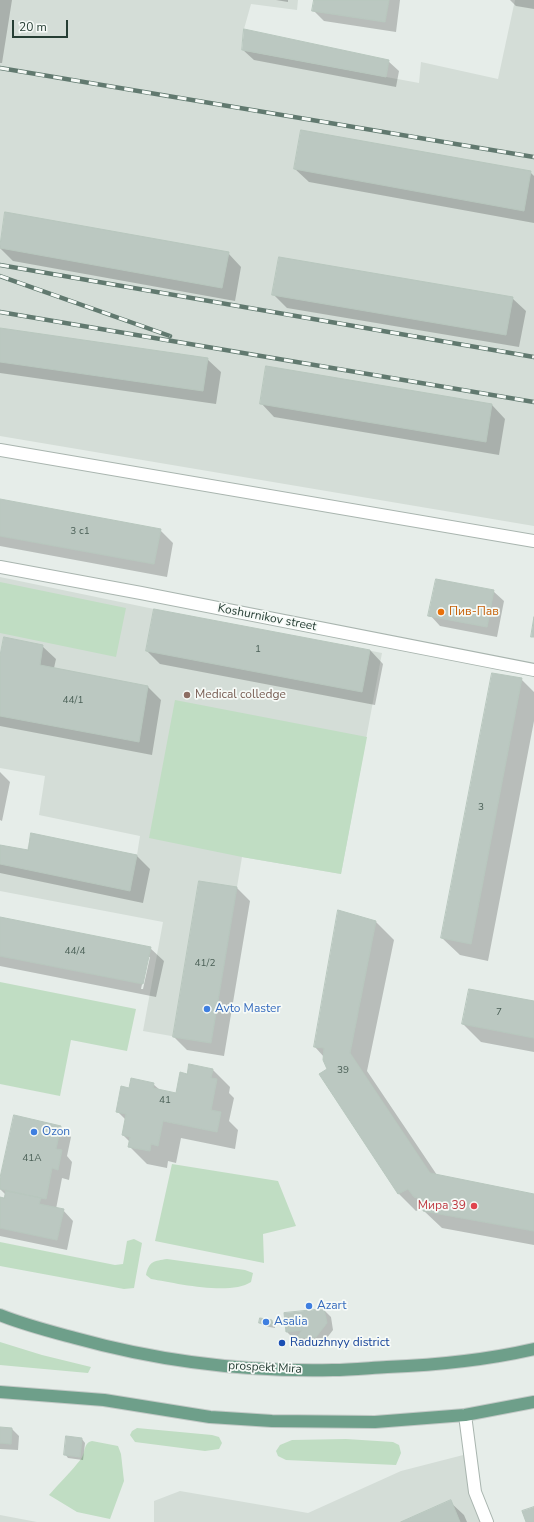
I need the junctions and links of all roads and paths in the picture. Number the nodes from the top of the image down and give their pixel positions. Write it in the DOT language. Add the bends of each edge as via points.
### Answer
graph roads {
  1 [pos="0,450"];
  2 [pos="534,541"];
  3 [pos="0,567"];
  4 [pos="534,670"];
  5 [pos="0,1315"];
  6 [pos="534,1350"];
  7 [pos="0,1392"];
  8 [pos="534,1402"];
  9 [pos="465,1415"];
  10 [pos="487,1522"];
  1 -- 2 [label="street"];
  3 -- 4 [label="street, Koshurnikov street"];
  5 -- 6 [label="main road, prospekt Mira" via="25,1325 113,1348 217,1365 277,1369 333,1370 412,1366 501,1357"];
  7 -- 9 [label="main road" via="104,1400 210,1417 272,1421 375,1422"];
  8 -- 9 [label="main road"];
  9 -- 10 [label="street" via="475,1492"];
}
